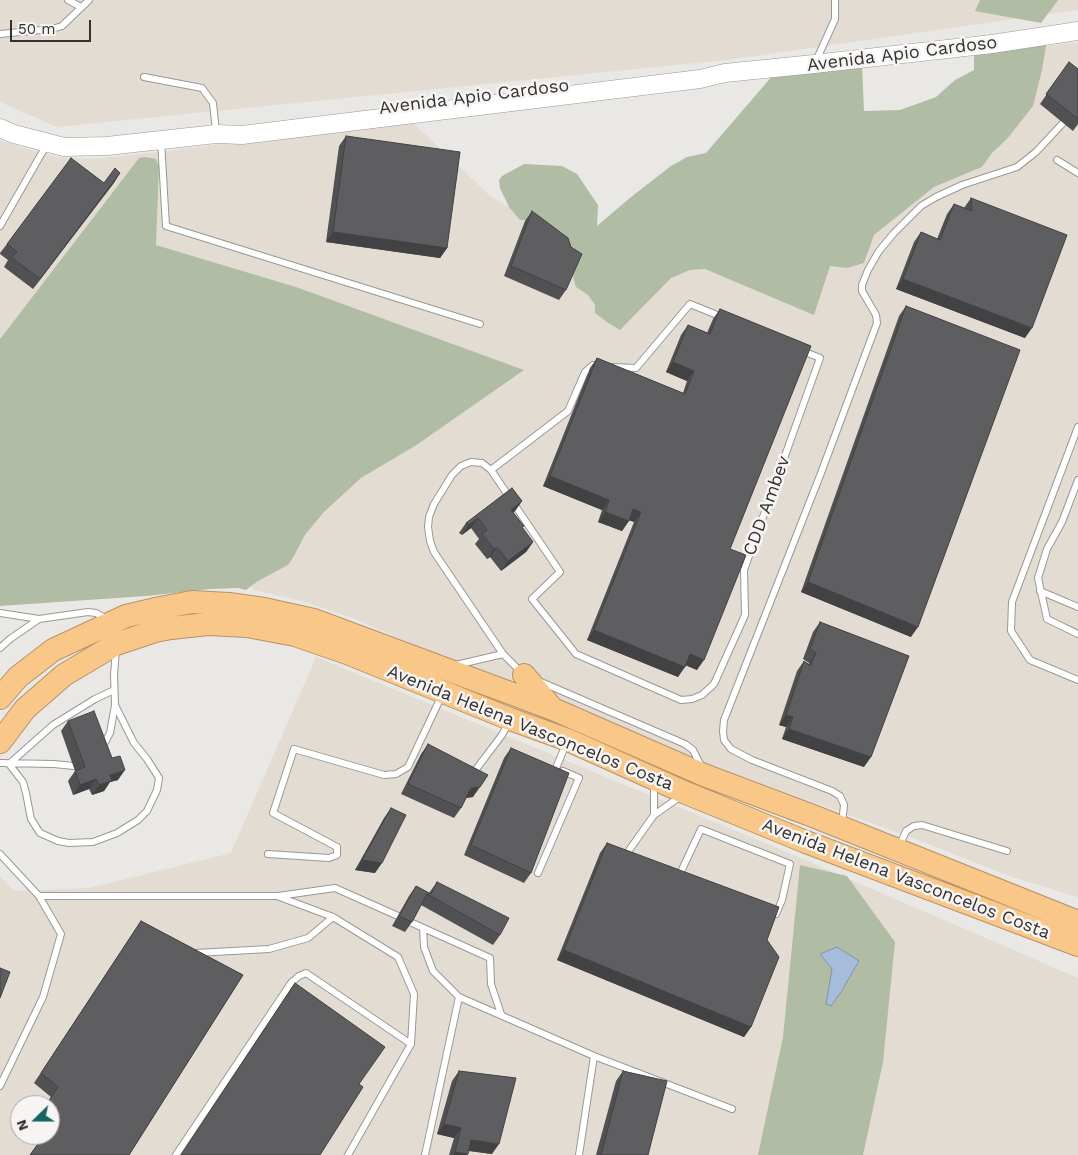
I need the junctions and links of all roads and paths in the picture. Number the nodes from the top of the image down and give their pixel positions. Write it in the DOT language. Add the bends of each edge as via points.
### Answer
graph roads {
  1 [pos="68,0"];
  2 [pos="89,0"];
  3 [pos="836,0"];
  4 [pos="81,7"];
  5 [pos="1078,31"];
  6 [pos="0,34"];
  7 [pos="814,64"];
  8 [pos="144,77"];
  9 [pos="1063,123"];
  10 [pos="0,128"];
  11 [pos="220,133"];
  12 [pos="161,140"];
  13 [pos="48,143"];
  14 [pos="1057,160"];
  15 [pos="1078,173"];
  16 [pos="0,226"];
  17 [pos="725,318"];
  18 [pos="480,324"];
  19 [pos="794,347"];
  20 [pos="1078,427"];
  21 [pos="491,470"];
  22 [pos="1078,480"];
  23 [pos="1040,591"];
  24 [pos="1078,606"];
  25 [pos="0,613"];
  26 [pos="39,619"];
  27 [pos="110,622"];
  28 [pos="1078,634"];
  29 [pos="116,644"];
  30 [pos="0,648"];
  31 [pos="503,654"];
  32 [pos="441,668"];
  33 [pos="524,675"];
  34 [pos="1078,680"];
  35 [pos="114,690"];
  36 [pos="444,691"];
  37 [pos="0,698"];
  38 [pos="115,705"];
  39 [pos="553,709"];
  40 [pos="510,719"];
  41 [pos="568,740"];
  42 [pos="0,742"];
  43 [pos="99,753"];
  44 [pos="0,763"];
  45 [pos="9,764"];
  46 [pos="549,765"];
  47 [pos="74,766"];
  48 [pos="466,768"];
  49 [pos="556,768"];
  50 [pos="704,775"];
  51 [pos="655,779"];
  52 [pos="686,793"];
  53 [pos="654,815"];
  54 [pos="841,828"];
  55 [pos="897,850"];
  56 [pos="1007,852"];
  57 [pos="0,854"];
  58 [pos="268,854"];
  59 [pos="634,859"];
  60 [pos="670,872"];
  61 [pos="538,873"];
  62 [pos="679,876"];
  63 [pos="688,879"];
  64 [pos="39,896"];
  65 [pos="277,896"];
  66 [pos="767,910"];
  67 [pos="398,916"];
  68 [pos="333,918"];
  69 [pos="410,922"];
  70 [pos="1078,922"];
  71 [pos="423,928"];
  72 [pos="1078,945"];
  73 [pos="196,953"];
  74 [pos="459,997"];
  75 [pos="501,1014"];
  76 [pos="411,1044"];
  77 [pos="594,1056"];
  78 [pos="0,1086"];
  79 [pos="732,1109"];
  80 [pos="176,1155"];
  81 [pos="348,1155"];
  82 [pos="425,1155"];
  83 [pos="579,1155"];
  1 -- 4 [label="lane"];
  2 -- 4 [label="lane"];
  3 -- 7 [label="lane" via="836,19"];
  4 -- 6 [label="lane" via="62,26"];
  5 -- 7 [label="street, Avenida Apio Cardoso"];
  7 -- 11 [label="street, Avenida Apio Cardoso" via="725,73 698,68 238,127"];
  8 -- 11 [label="lane" via="202,88 213,103"];
  9 -- 54 [label="lane" via="1017,167 962,185 921,206 879,251 868,270 862,291 877,323 724,720 724,740 731,750 840,796 844,805"];
  10 -- 13 [label="street, Avenida Apio Cardoso"];
  11 -- 12 [label="street, Avenida Apio Cardoso"];
  12 -- 13 [label="street, Avenida Apio Cardoso" via="107,146 64,147"];
  12 -- 18 [label="lane" via="166,226"];
  13 -- 16 [label="lane"];
  14 -- 15 [label="lane"];
  17 -- 21 [label="lane" via="690,304 636,368 593,365 585,372 568,411"];
  19 -- 21 [label="lane, CDD Ambev" via="820,358 744,570 745,615 714,684 702,695 682,700 576,654 532,599 560,572"];
  20 -- 34 [label="lane" via="1012,602 1011,631 1030,660"];
  21 -- 31 [label="lane" via="482,463 471,462 461,466 434,504 428,527 434,552"];
  22 -- 23 [label="lane" via="1062,522 1047,549 1038,578"];
  23 -- 24 [label="lane"];
  23 -- 28 [label="lane" via="1046,619"];
  25 -- 26 [label="lane"];
  26 -- 27 [label="lane" via="88,612"];
  26 -- 30 [label="lane"];
  27 -- 32 [label="highway, Avenida Helena Vasconcelos Costa" via="192,602 229,604 314,620"];
  27 -- 37 [label="highway, Avenida Helena Vasconcelos Costa" via="54,650 18,677"];
  29 -- 35 [label="lane"];
  29 -- 36 [label="highway, Avenida Helena Vasconcelos Costa" via="171,628 208,624 247,626 295,635"];
  29 -- 42 [label="highway, Avenida Helena Vasconcelos Costa" via="64,675 25,709"];
  31 -- 32 [label="lane"];
  31 -- 33 [label="lane"];
  32 -- 39 [label="highway, Avenida Helena Vasconcelos Costa"];
  33 -- 39 [label="highway"];
  33 -- 50 [label="lane" via="685,744 697,756"];
  35 -- 38 [label="lane"];
  35 -- 45 [label="lane" via="53,725"];
  36 -- 40 [label="highway, Avenida Helena Vasconcelos Costa"];
  36 -- 58 [label="lane" via="408,767 396,774 384,775 294,749 273,814 337,848 337,855 329,858"];
  38 -- 43 [label="lane" via="110,733"];
  38 -- 45 [label="lane" via="134,743 158,778 158,790 147,811 117,832 93,842 69,843 40,833 31,818 23,782"];
  39 -- 50 [label="highway, Avenida Helena Vasconcelos Costa"];
  40 -- 41 [label="highway, Avenida Helena Vasconcelos Costa"];
  40 -- 48 [label="lane" via="474,772"];
  41 -- 49 [label="lane"];
  41 -- 51 [label="highway, Avenida Helena Vasconcelos Costa"];
  44 -- 45 [label="lane"];
  45 -- 47 [label="lane"];
  46 -- 49 [label="lane"];
  49 -- 61 [label="lane" via="579,778"];
  50 -- 54 [label="highway, Avenida Helena Vasconcelos Costa"];
  51 -- 52 [label="highway, Avenida Helena Vasconcelos Costa"];
  51 -- 53 [label="lane"];
  52 -- 53 [label="lane"];
  52 -- 72 [label="highway, Avenida Helena Vasconcelos Costa"];
  53 -- 59 [label="lane" via="625,856"];
  54 -- 55 [label="highway, Avenida Helena Vasconcelos Costa"];
  55 -- 56 [label="lane" via="906,831 922,825"];
  55 -- 70 [label="highway, Avenida Helena Vasconcelos Costa"];
  57 -- 64 [label="lane"];
  60 -- 62 [label="lane"];
  62 -- 63 [label="lane"];
  62 -- 66 [label="lane" via="701,829 790,864 776,914"];
  64 -- 65 [label="lane"];
  64 -- 78 [label="lane" via="61,934 43,997"];
  65 -- 67 [label="lane" via="335,888"];
  65 -- 68 [label="lane"];
  68 -- 73 [label="lane" via="308,938 269,948"];
  68 -- 76 [label="lane" via="398,957 414,994"];
  69 -- 71 [label="lane"];
  71 -- 74 [label="lane" via="424,947 433,971"];
  71 -- 75 [label="lane" via="490,958 491,984"];
  74 -- 75 [label="lane"];
  74 -- 82 [label="lane"];
  75 -- 77 [label="lane"];
  76 -- 80 [label="lane" via="306,974 299,976 291,983"];
  76 -- 81 [label="lane"];
  77 -- 79 [label="lane"];
  77 -- 83 [label="lane"];
}
